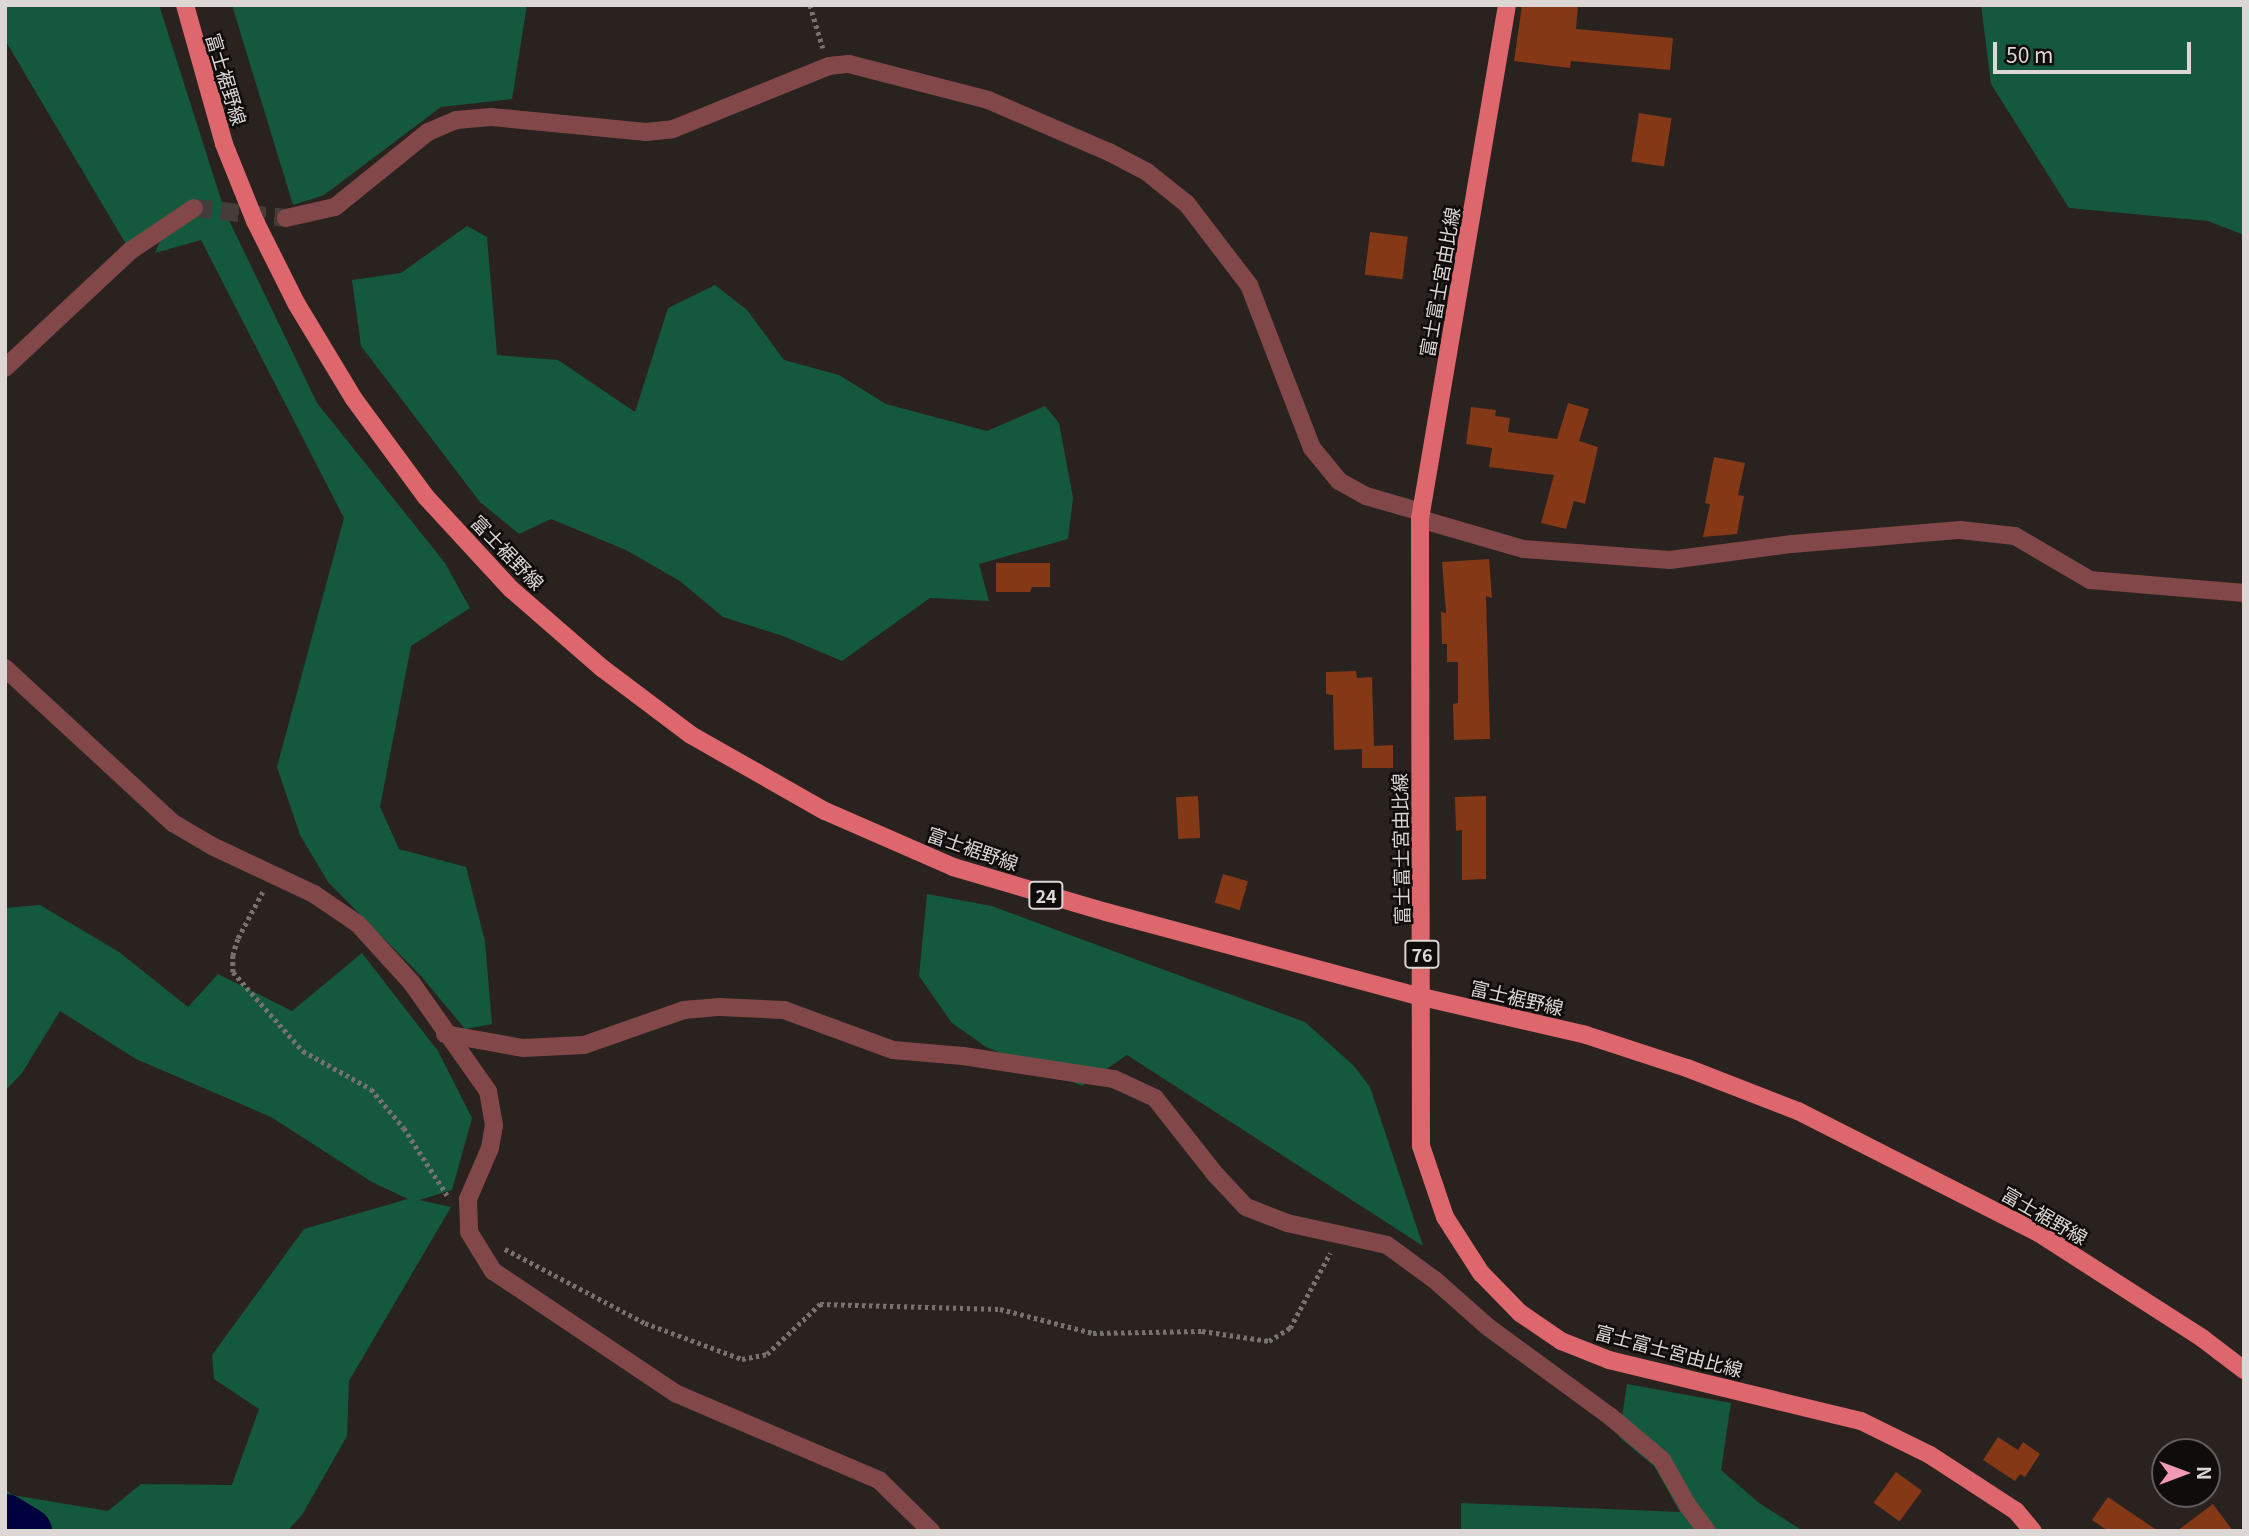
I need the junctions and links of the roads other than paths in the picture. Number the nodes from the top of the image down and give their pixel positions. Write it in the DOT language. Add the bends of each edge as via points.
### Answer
graph roads {
  1 [pos="185,5"];
  2 [pos="1507,5"];
  3 [pos="194,208"];
  4 [pos="286,218"];
  5 [pos="5,368"];
  6 [pos="1420,515"];
  7 [pos="2244,593"];
  8 [pos="5,668"];
  9 [pos="1422,997"];
  10 [pos="445,1034"];
  11 [pos="2244,1370"];
  12 [pos="931,1531"];
  13 [pos="1707,1531"];
  14 [pos="2033,1531"];
  1 -- 9 [label="main road, 富士裾野線 / 24" via="224,145 254,221 296,303 354,399 426,497 502,579 602,668 691,735 825,811 953,867"];
  2 -- 6 [label="main road, 富士富士宮由比線 / 76"];
  3 -- 5 [label="street" via="130,251"];
  4 -- 6 [label="street" via="335,207 428,132 456,120 491,117 646,132 673,129 829,66 849,64 988,100 1109,152 1147,172 1187,204 1250,285 1312,448 1339,481"];
  6 -- 7 [label="street" via="1523,550 1670,560 1960,530 2015,536 2090,580"];
  6 -- 9 [label="main road, 富士富士宮由比線 / 76"];
  8 -- 10 [label="street" via="173,823 314,894 358,924 411,982"];
  9 -- 11 [label="main road, 富士裾野線 / 24" via="1586,1035 1798,1111 2037,1232 2203,1338"];
  9 -- 14 [label="main road, 富士富士宮由比線 / 76" via="1421,1146 1445,1217 1481,1273 1520,1313 1561,1341 1609,1360 1861,1421 1930,1455 2016,1511"];
  10 -- 12 [label="street" via="488,1091 494,1125 490,1148 468,1199 469,1232 493,1271 677,1394 879,1480"];
  10 -- 13 [label="street" via="523,1048 584,1045 684,1010 784,1010 893,1050 1114,1079 1155,1098 1214,1174 1246,1206 1287,1223 1387,1245 1437,1281 1508,1343 1662,1460"];
}
